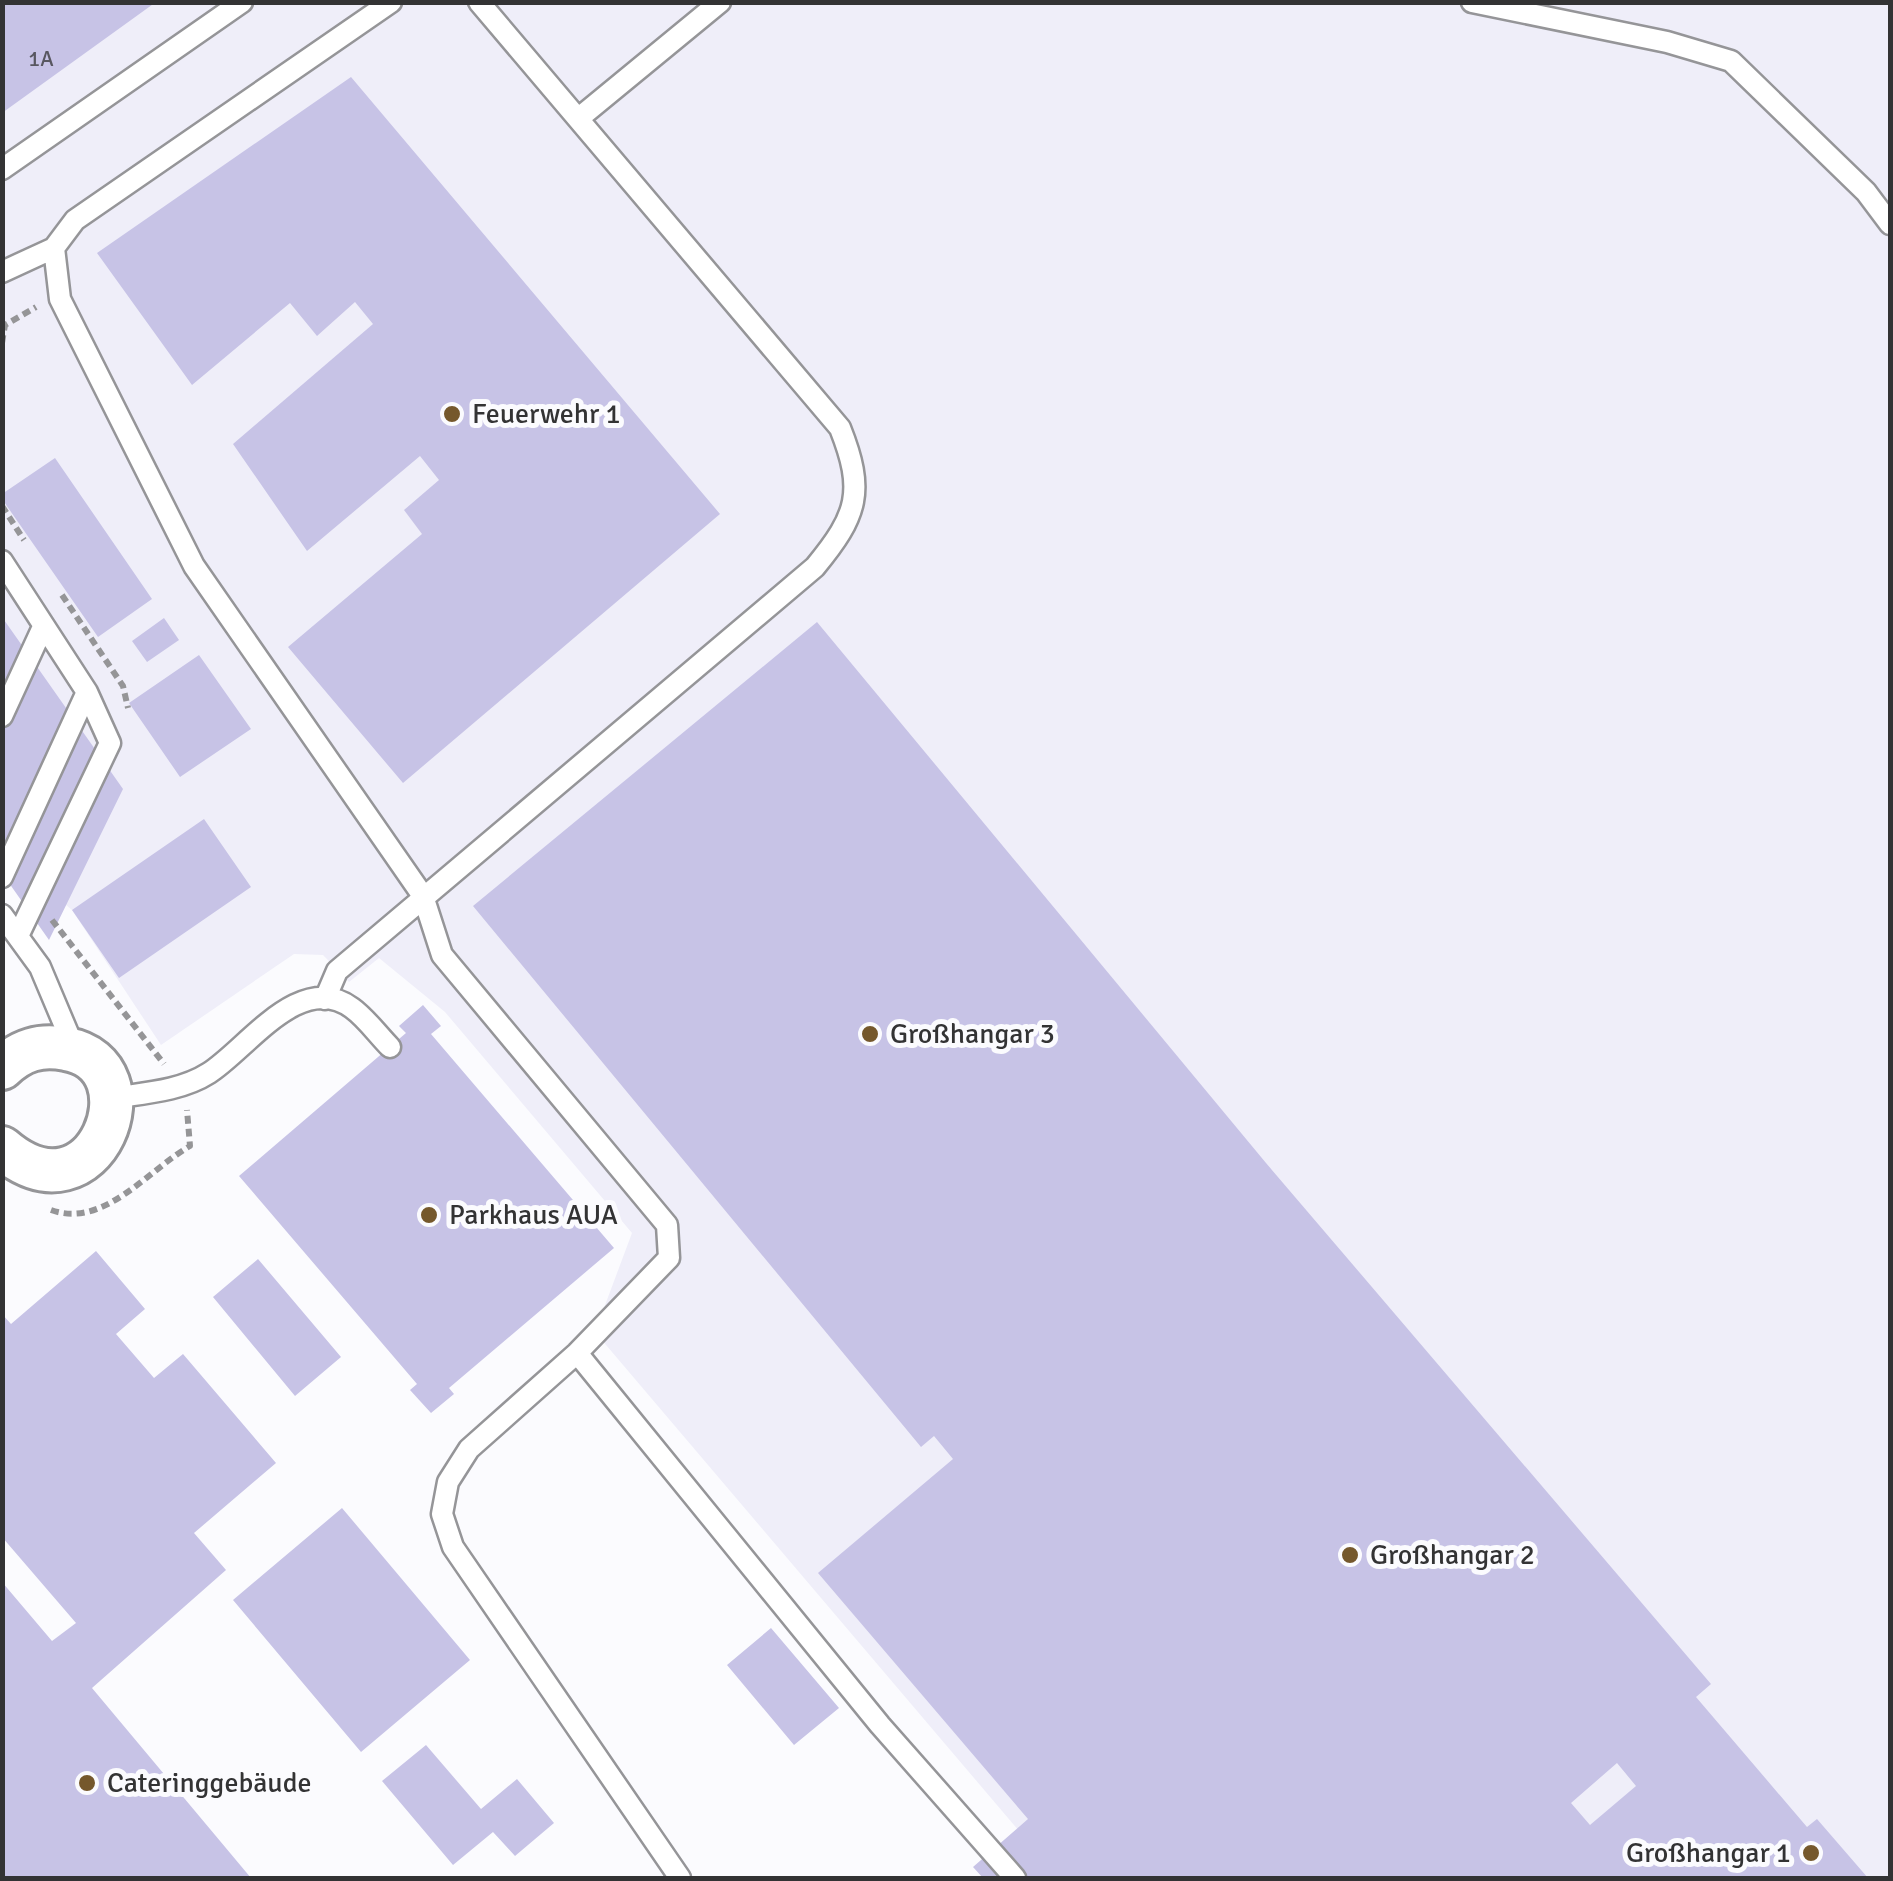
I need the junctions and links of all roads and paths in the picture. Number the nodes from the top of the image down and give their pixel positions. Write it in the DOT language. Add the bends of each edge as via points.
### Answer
graph roads {
  1 [pos="242,2"];
  2 [pos="391,2"];
  3 [pos="479,2"];
  4 [pos="720,2"];
  5 [pos="1472,2"];
  6 [pos="579,118"];
  7 [pos="2,169"];
  8 [pos="1890,224"];
  9 [pos="54,248"];
  10 [pos="10,267"];
  11 [pos="2,286"];
  12 [pos="60,300"];
  13 [pos="2,343"];
  14 [pos="7,569"];
  15 [pos="2,597"];
  16 [pos="43,627"];
  17 [pos="87,692"];
  18 [pos="2,716"];
  19 [pos="2,877"];
  20 [pos="422,896"];
  21 [pos="2,915"];
  22 [pos="18,936"];
  23 [pos="325,999"];
  24 [pos="390,1047"];
  25 [pos="76,1050"];
  26 [pos="7,1053"];
  27 [pos="112,1098"];
  28 [pos="2,1148"];
  29 [pos="578,1353"];
  30 [pos="680,1878"];
  31 [pos="1015,1878"];
  1 -- 7 [label="lane"];
  2 -- 9 [label="lane" via="74,220"];
  3 -- 6 [label="lane"];
  4 -- 6 [label="lane"];
  5 -- 8 [label="lane" via="1731,61 1866,192"];
  6 -- 20 [label="lane" via="840,428 855,467 856,502 841,536 815,567"];
  9 -- 10 [label="lane"];
  9 -- 12 [label="lane"];
  10 -- 11 [label="lane"];
  12 -- 13 [label="path" via="4,325"];
  12 -- 20 [label="lane" via="194,566"];
  14 -- 15 [label="lane"];
  14 -- 16 [label="lane"];
  16 -- 17 [label="lane"];
  16 -- 18 [label="lane"];
  17 -- 19 [label="lane"];
  17 -- 22 [label="lane" via="110,743"];
  20 -- 23 [label="lane" via="337,970"];
  20 -- 29 [label="lane" via="442,955 668,1225 669,1258"];
  21 -- 22 [label="lane"];
  22 -- 25 [label="lane" via="40,967"];
  23 -- 24 [label="lane" via="350,1006"];
  23 -- 27 [label="lane" via="294,1004 208,1074 174,1088"];
  25 -- 26 [label="street" via="45,1045"];
  25 -- 27 [label="street" via="104,1076"];
  27 -- 28 [label="street" via="111,1123 100,1146 78,1165 49,1171 20,1164"];
  29 -- 30 [label="lane" via="469,1449 448,1482 442,1514 453,1547"];
  29 -- 31 [label="lane" via="880,1725"];
}
